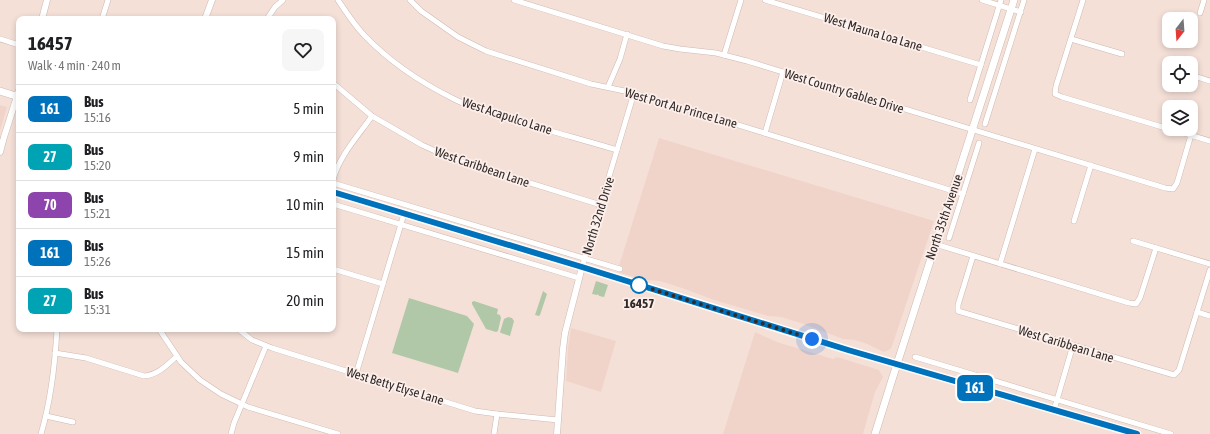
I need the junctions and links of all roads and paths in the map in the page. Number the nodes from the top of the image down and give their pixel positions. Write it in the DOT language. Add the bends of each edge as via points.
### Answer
graph roads {
  1 [pos="47,0"];
  2 [pos="108,0"];
  3 [pos="212,0"];
  4 [pos="283,0"];
  5 [pos="338,0"];
  6 [pos="410,0"];
  7 [pos="514,0"];
  8 [pos="741,0"];
  9 [pos="765,0"];
  10 [pos="982,0"];
  11 [pos="1014,0"];
  12 [pos="1024,0"];
  13 [pos="1083,0"];
  14 [pos="1204,0"];
  15 [pos="785,3"];
  16 [pos="1001,3"];
  17 [pos="1011,9"];
  18 [pos="1021,12"];
  19 [pos="1200,13"];
  20 [pos="43,16"];
  21 [pos="103,16"];
  22 [pos="206,16"];
  23 [pos="269,16"];
  24 [pos="627,34"];
  25 [pos="0,39"];
  26 [pos="1071,39"];
  27 [pos="16,44"];
  28 [pos="1122,54"];
  29 [pos="724,55"];
  30 [pos="981,65"];
  31 [pos="783,72"];
  32 [pos="1198,77"];
  33 [pos="1210,81"];
  34 [pos="336,85"];
  35 [pos="608,87"];
  36 [pos="0,91"];
  37 [pos="16,94"];
  38 [pos="634,94"];
  39 [pos="16,100"];
  40 [pos="970,100"];
  41 [pos="372,116"];
  42 [pos="985,124"];
  43 [pos="1162,127"];
  44 [pos="973,130"];
  45 [pos="765,133"];
  46 [pos="1191,136"];
  47 [pos="1194,136"];
  48 [pos="1210,141"];
  49 [pos="979,143"];
  50 [pos="1035,149"];
  51 [pos="617,150"];
  52 [pos="0,152"];
  53 [pos="1091,165"];
  54 [pos="336,169"];
  55 [pos="336,182"];
  56 [pos="953,191"];
  57 [pos="336,193"];
  58 [pos="963,194"];
  59 [pos="336,205"];
  60 [pos="601,205"];
  61 [pos="404,214"];
  62 [pos="1074,221"];
  63 [pos="401,225"];
  64 [pos="949,238"];
  65 [pos="1133,241"];
  66 [pos="935,244"];
  67 [pos="1156,248"];
  68 [pos="974,256"];
  69 [pos="585,258"];
  70 [pos="1000,264"];
  71 [pos="1210,264"];
  72 [pos="582,267"];
  73 [pos="336,270"];
  74 [pos="620,270"];
  75 [pos="1210,270"];
  76 [pos="579,278"];
  77 [pos="383,284"];
  78 [pos="1196,312"];
  79 [pos="1210,316"];
  80 [pos="57,332"];
  81 [pos="161,332"];
  82 [pos="242,332"];
  83 [pos="1073,345"];
  84 [pos="266,346"];
  85 [pos="55,353"];
  86 [pos="177,356"];
  87 [pos="915,357"];
  88 [pos="897,364"];
  89 [pos="356,374"];
  90 [pos="1057,400"];
  91 [pos="242,404"];
  92 [pos="1054,410"];
  93 [pos="497,414"];
  94 [pos="46,416"];
  95 [pos="558,420"];
  96 [pos="73,422"];
  97 [pos="41,434"];
  98 [pos="231,434"];
  99 [pos="338,434"];
  100 [pos="494,434"];
  101 [pos="557,434"];
  102 [pos="876,434"];
  103 [pos="1137,434"];
  104 [pos="1171,434"];
  1 -- 20 [label="street"];
  2 -- 21 [label="street"];
  3 -- 22 [label="street"];
  4 -- 23 [label="street"];
  5 -- 51 [label="street, West Acapulco Lane" via="364,35 383,53 426,84 453,98 505,118"];
  6 -- 35 [label="street, West Port Au Prince Lane" via="458,37 486,51"];
  7 -- 24 [label="street, West Country Gables Drive"];
  8 -- 29 [label="street"];
  9 -- 15 [label="street, West Mauna Loa Lane"];
  10 -- 16 [label="street"];
  11 -- 17 [label="main road, North 35th Avenue"];
  12 -- 18 [label="street"];
  13 -- 26 [label="street"];
  14 -- 19 [label="street"];
  15 -- 30 [label="street, West Mauna Loa Lane"];
  16 -- 17 [label="street"];
  16 -- 30 [label="street"];
  17 -- 18 [label="street"];
  17 -- 44 [label="main road, North 35th Avenue"];
  18 -- 42 [label="street"];
  24 -- 29 [label="street, West Country Gables Drive" via="663,46"];
  24 -- 35 [label="street"];
  25 -- 27 [label="street"];
  26 -- 28 [label="street"];
  26 -- 43 [label="street" via="1055,94"];
  29 -- 31 [label="street, West Country Gables Drive"];
  30 -- 40 [label="street"];
  31 -- 44 [label="street, West Country Gables Drive"];
  31 -- 45 [label="street"];
  32 -- 33 [label="street"];
  34 -- 41 [label="street, West Caribbean Lane"];
  35 -- 38 [label="street, West Port Au Prince Lane"];
  36 -- 37 [label="main road"];
  38 -- 45 [label="street, West Port Au Prince Lane"];
  38 -- 51 [label="street, North 32nd Drive"];
  39 -- 52 [label="street"];
  41 -- 54 [label="street"];
  41 -- 60 [label="street, West Caribbean Lane" via="422,145 453,159"];
  44 -- 50 [label="street, West Country Gables Drive"];
  44 -- 56 [label="main road, North 35th Avenue"];
  45 -- 56 [label="street, West Port Au Prince Lane"];
  46 -- 53 [label="street, West Country Gables Drive" via="1173,189"];
  47 -- 48 [label="street"];
  49 -- 58 [label="street, North 35th Avenue"];
  50 -- 53 [label="street, West Country Gables Drive"];
  50 -- 70 [label="street"];
  51 -- 60 [label="street, North 32nd Drive"];
  53 -- 62 [label="street"];
  55 -- 69 [label="street"];
  56 -- 58 [label="street, West Port Au Prince Lane"];
  56 -- 66 [label="main road, North 35th Avenue"];
  57 -- 61 [label="main road"];
  58 -- 64 [label="street, North 35th Avenue"];
  59 -- 63 [label="street"];
  60 -- 69 [label="street, North 32nd Drive"];
  61 -- 63 [label="street"];
  61 -- 72 [label="main road"];
  63 -- 76 [label="street"];
  63 -- 77 [label="street"];
  65 -- 67 [label="street"];
  66 -- 68 [label="street"];
  66 -- 88 [label="main road, North 35th Avenue"];
  67 -- 70 [label="street" via="1136,304"];
  67 -- 71 [label="street"];
  68 -- 70 [label="street"];
  68 -- 83 [label="street, West Caribbean Lane" via="958,311"];
  69 -- 72 [label="street, North 32nd Drive"];
  69 -- 74 [label="street"];
  72 -- 76 [label="street, North 32nd Drive"];
  72 -- 88 [label="main road"];
  73 -- 77 [label="street"];
  75 -- 78 [label="street"];
  76 -- 95 [label="street, North 32nd Drive" via="565,339"];
  77 -- 89 [label="street"];
  78 -- 79 [label="street"];
  78 -- 83 [label="street, West Caribbean Lane" via="1179,370 1174,375"];
  80 -- 85 [label="street"];
  81 -- 86 [label="street"];
  82 -- 84 [label="street, West Betty Elyse Lane"];
  83 -- 90 [label="street"];
  84 -- 89 [label="street, West Betty Elyse Lane"];
  84 -- 91 [label="street"];
  85 -- 86 [label="street" via="86,358 144,376 157,372"];
  85 -- 94 [label="street"];
  86 -- 91 [label="street" via="211,388"];
  87 -- 90 [label="street"];
  88 -- 92 [label="main road"];
  88 -- 102 [label="main road, North 35th Avenue"];
  89 -- 93 [label="street, West Betty Elyse Lane" via="475,410"];
  90 -- 92 [label="street"];
  90 -- 104 [label="street"];
  91 -- 98 [label="street"];
  91 -- 99 [label="street"];
  92 -- 103 [label="main road"];
  93 -- 95 [label="street, West Betty Elyse Lane"];
  93 -- 100 [label="street"];
  94 -- 96 [label="street"];
  94 -- 97 [label="street"];
  95 -- 101 [label="street, North 32nd Drive"];
}
